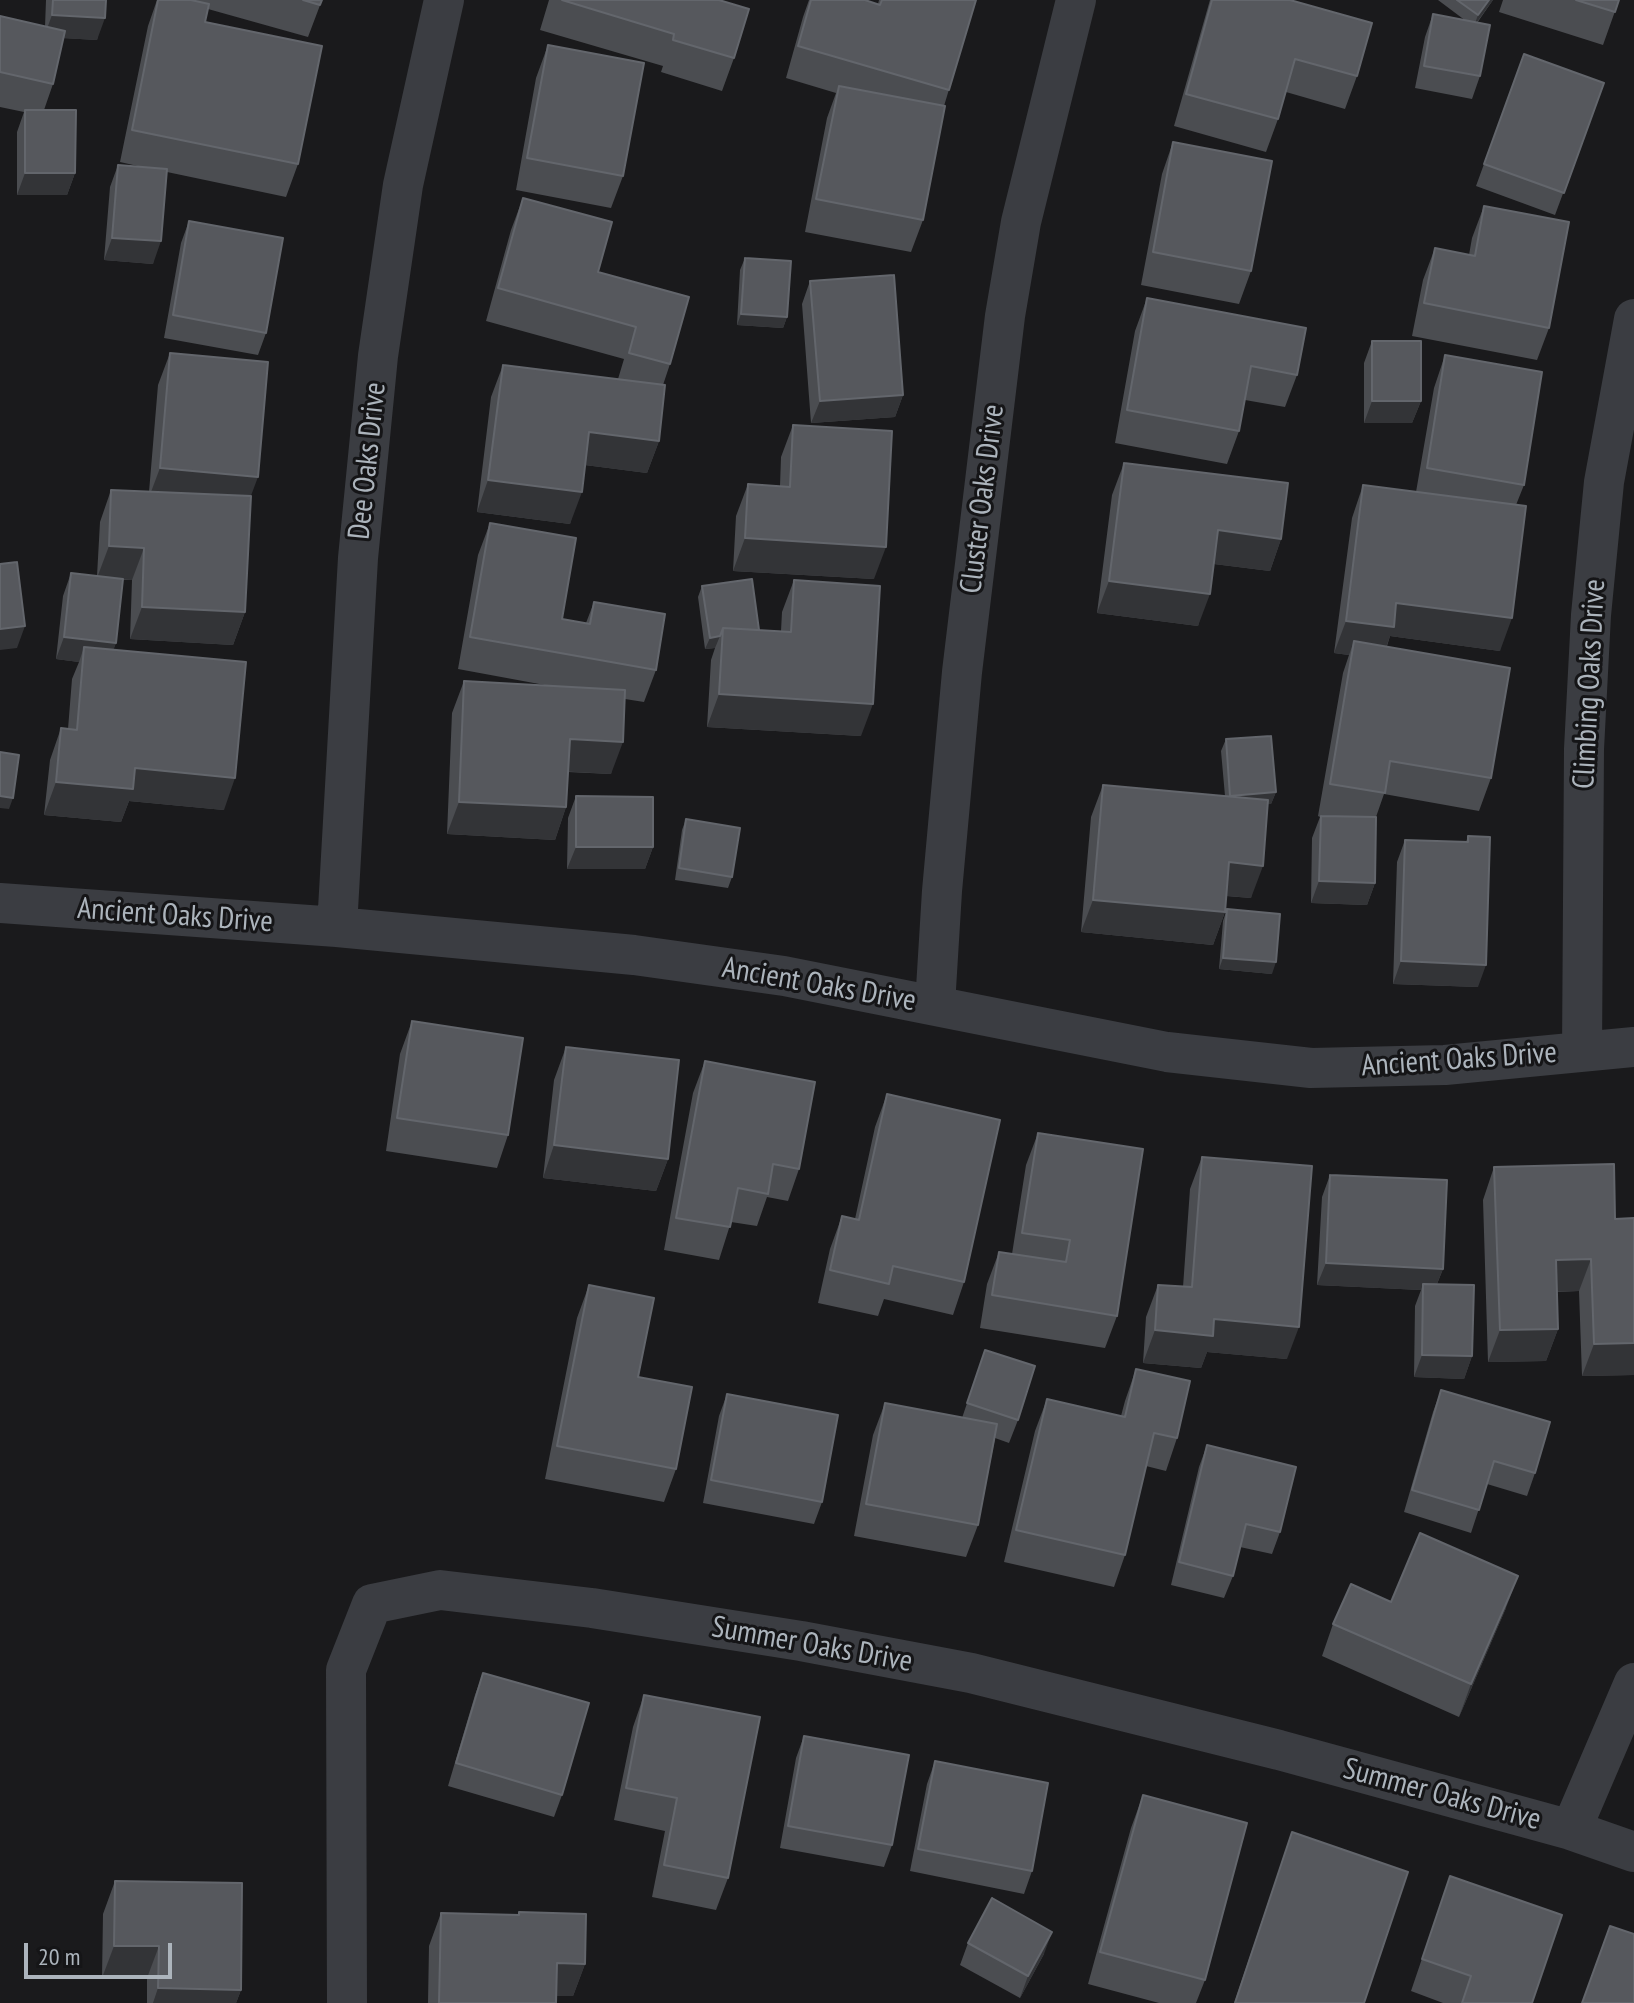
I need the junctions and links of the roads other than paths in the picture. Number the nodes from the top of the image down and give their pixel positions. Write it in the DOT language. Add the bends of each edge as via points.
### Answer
graph roads {
  1 [pos="444,0"];
  2 [pos="1076,0"];
  3 [pos="1634,319"];
  4 [pos="0,903"];
  5 [pos="337,927"];
  6 [pos="935,1005"];
  7 [pos="1634,1047"];
  8 [pos="1582,1052"];
  9 [pos="1634,1683"];
  10 [pos="1571,1830"];
  11 [pos="1634,1852"];
  12 [pos="347,2003"];
  1 -- 5 [label="street, Dee Oaks Drive" via="403,185 378,356 358,558"];
  2 -- 6 [label="street, Cluster Oaks Drive" via="1021,222 1005,316 962,672"];
  3 -- 8 [label="street, Climbing Oaks Drive" via="1604,482 1591,615 1584,749"];
  4 -- 5 [label="street, Ancient Oaks Drive"];
  5 -- 6 [label="street, Ancient Oaks Drive" via="634,955"];
  6 -- 8 [label="street, Ancient Oaks Drive" via="1167,1052 1311,1068 1445,1065"];
  7 -- 8 [label="street, Ancient Oaks Drive"];
  9 -- 10 [label="street"];
  10 -- 11 [label="street, Summer Oaks Drive"];
  10 -- 12 [label="street, Summer Oaks Drive" via="971,1673 592,1608 440,1590 372,1604 346,1670"];
}
